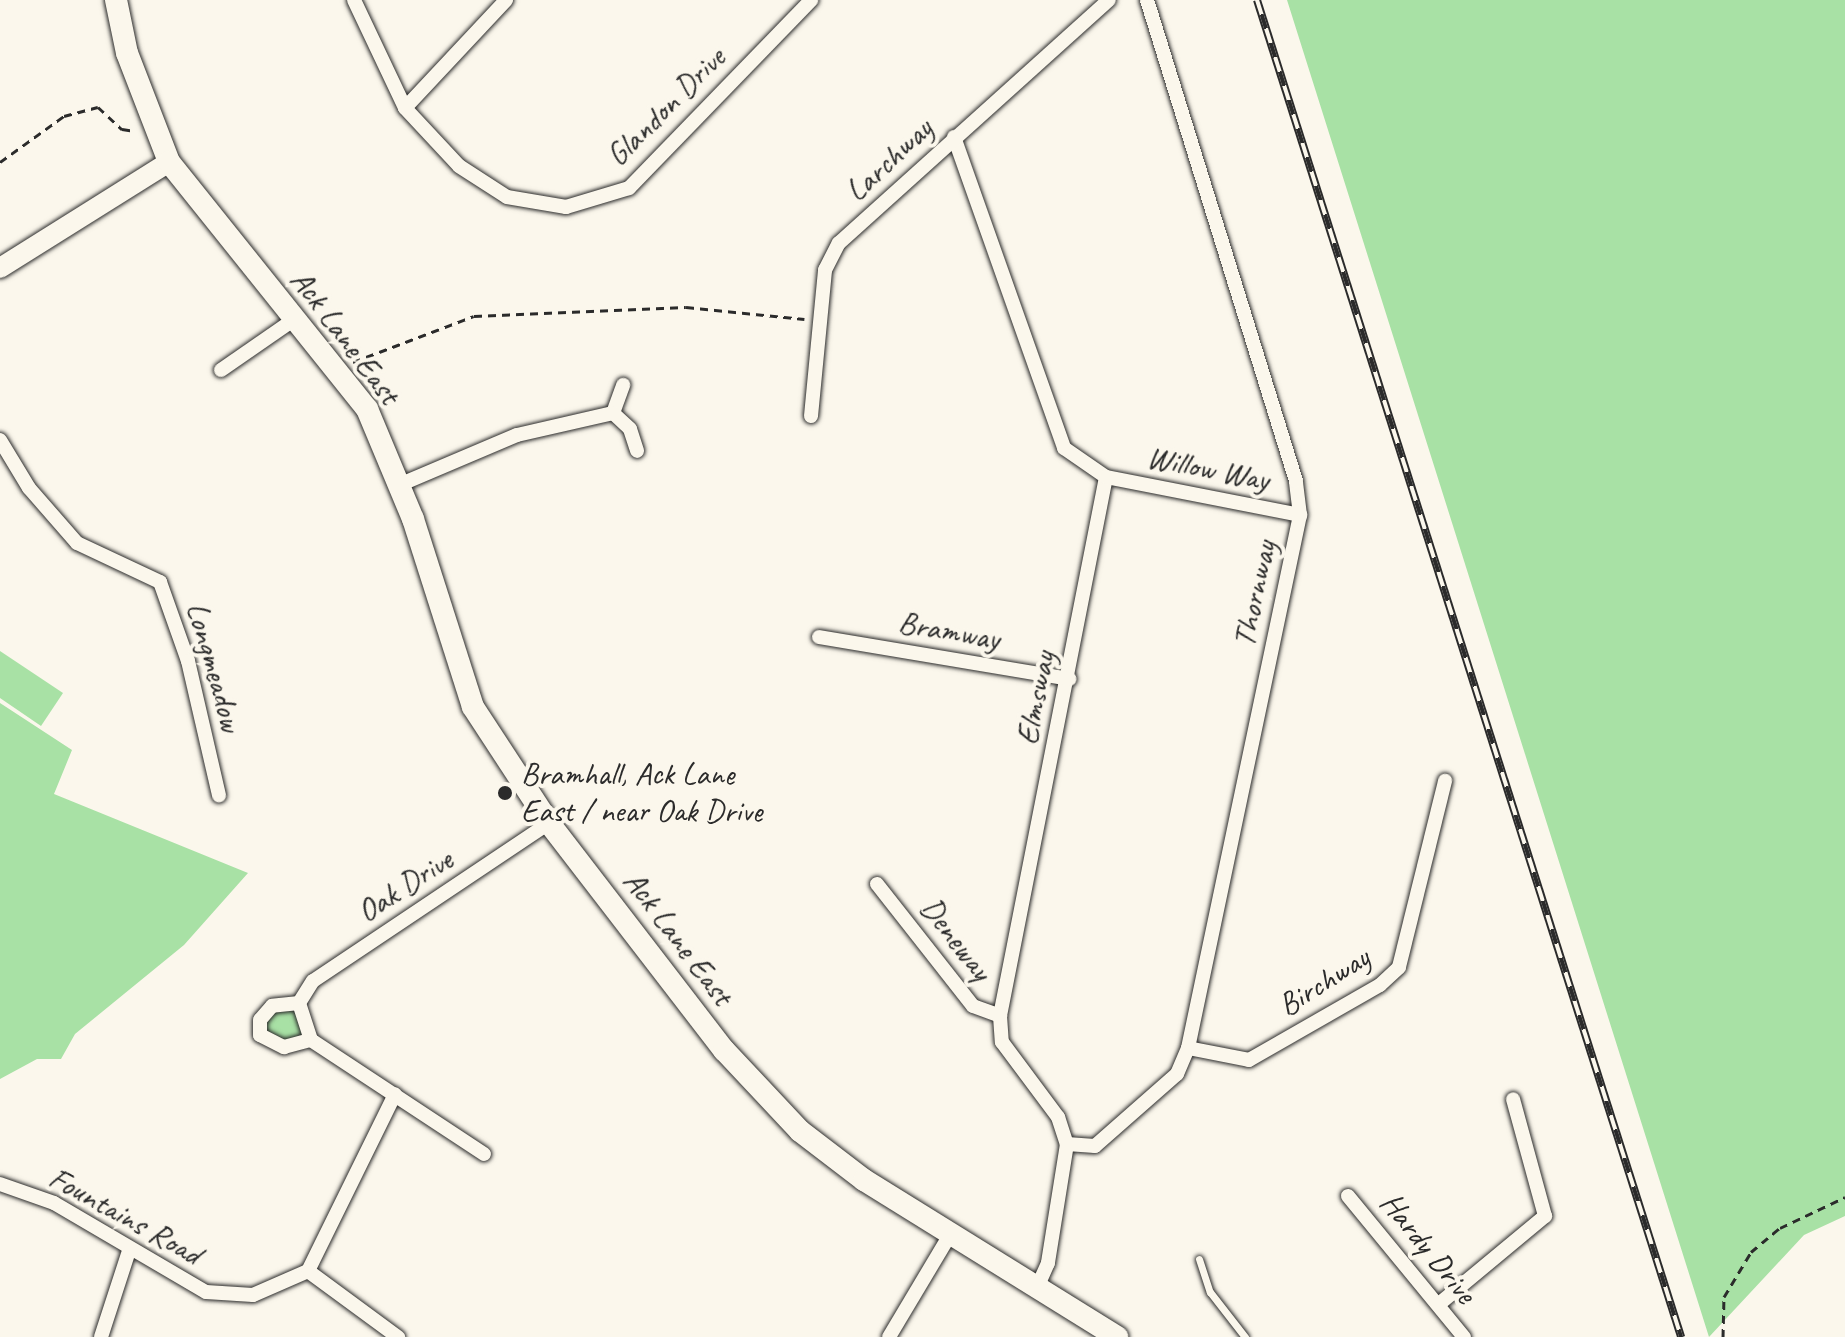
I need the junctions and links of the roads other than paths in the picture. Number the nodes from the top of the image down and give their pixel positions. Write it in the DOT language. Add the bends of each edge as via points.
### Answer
graph roads {
  1 [pos="116,0"];
  2 [pos="354,0"];
  3 [pos="506,0"];
  4 [pos="811,0"];
  5 [pos="1109,0"];
  6 [pos="1147,0"];
  7 [pos="405,108"];
  8 [pos="954,137"];
  9 [pos="169,162"];
  10 [pos="0,268"];
  11 [pos="296,318"];
  12 [pos="221,370"];
  13 [pos="623,385"];
  14 [pos="613,413"];
  15 [pos="811,416"];
  16 [pos="0,440"];
  17 [pos="637,451"];
  18 [pos="1106,477"];
  19 [pos="399,485"];
  20 [pos="1300,515"];
  21 [pos="819,637"];
  22 [pos="1069,679"];
  23 [pos="1445,781"];
  24 [pos="219,795"];
  25 [pos="549,823"];
  26 [pos="877,884"];
  27 [pos="299,1003"];
  28 [pos="1000,1016"];
  29 [pos="311,1040"];
  30 [pos="1188,1048"];
  31 [pos="395,1094"];
  32 [pos="1513,1099"];
  33 [pos="1067,1144"];
  34 [pos="484,1154"];
  35 [pos="0,1184"];
  36 [pos="1348,1196"];
  37 [pos="951,1233"];
  38 [pos="129,1251"];
  39 [pos="1199,1259"];
  40 [pos="308,1271"];
  41 [pos="1038,1285"];
  42 [pos="1439,1304"];
  43 [pos="369,1331"];
  44 [pos="101,1337"];
  45 [pos="398,1337"];
  46 [pos="889,1337"];
  47 [pos="1117,1337"];
  48 [pos="1245,1337"];
  49 [pos="1464,1337"];
  1 -- 9 [label="main road, Ack Lane East" via="153,133"];
  2 -- 7 [label="street, Glandon Drive"];
  3 -- 7 [label="street"];
  4 -- 7 [label="street, Glandon Drive" via="651,168 596,201 538,205 485,187"];
  5 -- 8 [label="street, Larchway"];
  6 -- 20 [label="street, Thornway" via="1296,481"];
  8 -- 15 [label="street, Larchway" via="839,243 825,270"];
  8 -- 18 [label="street" via="1064,448"];
  9 -- 10 [label="street"];
  9 -- 11 [label="main road, Ack Lane East"];
  11 -- 12 [label="street"];
  11 -- 19 [label="main road, Ack Lane East" via="367,409"];
  13 -- 14 [label="street"];
  14 -- 17 [label="street" via="630,429"];
  14 -- 19 [label="street" via="517,435"];
  16 -- 24 [label="street, Longmeadow" via="29,488 77,543 160,582 188,661"];
  18 -- 20 [label="street, Willow Way"];
  18 -- 22 [label="street, Elmsway"];
  19 -- 25 [label="main road, Ack Lane East" via="473,707"];
  20 -- 30 [label="street, Thornway"];
  21 -- 22 [label="street, Bramway"];
  22 -- 28 [label="street, Elmsway"];
  23 -- 30 [label="street, Birchway" via="1399,967 1380,985 1249,1060"];
  25 -- 27 [label="street, Oak Drive" via="313,981"];
  25 -- 37 [label="main road, Ack Lane East" via="772,1103 834,1159"];
  26 -- 28 [label="street, Deneway" via="973,1006"];
  27 -- 29 [label="street"];
  27 -- 29 [label="street" via="280,1002 264,1012 260,1035 284,1047"];
  28 -- 33 [label="street, Elmsway" via="1002,1042 1058,1117"];
  29 -- 31 [label="street"];
  30 -- 33 [label="street, Thornway" via="1177,1074 1095,1146"];
  31 -- 34 [label="street"];
  31 -- 40 [label="street"];
  32 -- 42 [label="street" via="1545,1216"];
  33 -- 41 [label="street" via="1048,1263"];
  35 -- 38 [label="street, Fountains Road" via="54,1203"];
  36 -- 42 [label="street, Hardy Drive"];
  37 -- 41 [label="main road, Ack Lane East"];
  37 -- 46 [label="street"];
  38 -- 40 [label="street, Fountains Road" via="206,1292 253,1295"];
  38 -- 44 [label="street"];
  39 -- 48 [label="lane" via="1210,1292"];
  40 -- 43 [label="street"];
  41 -- 47 [label="main road, Ack Lane East"];
  42 -- 49 [label="street, Hardy Drive"];
  43 -- 45 [label="street"];
}
